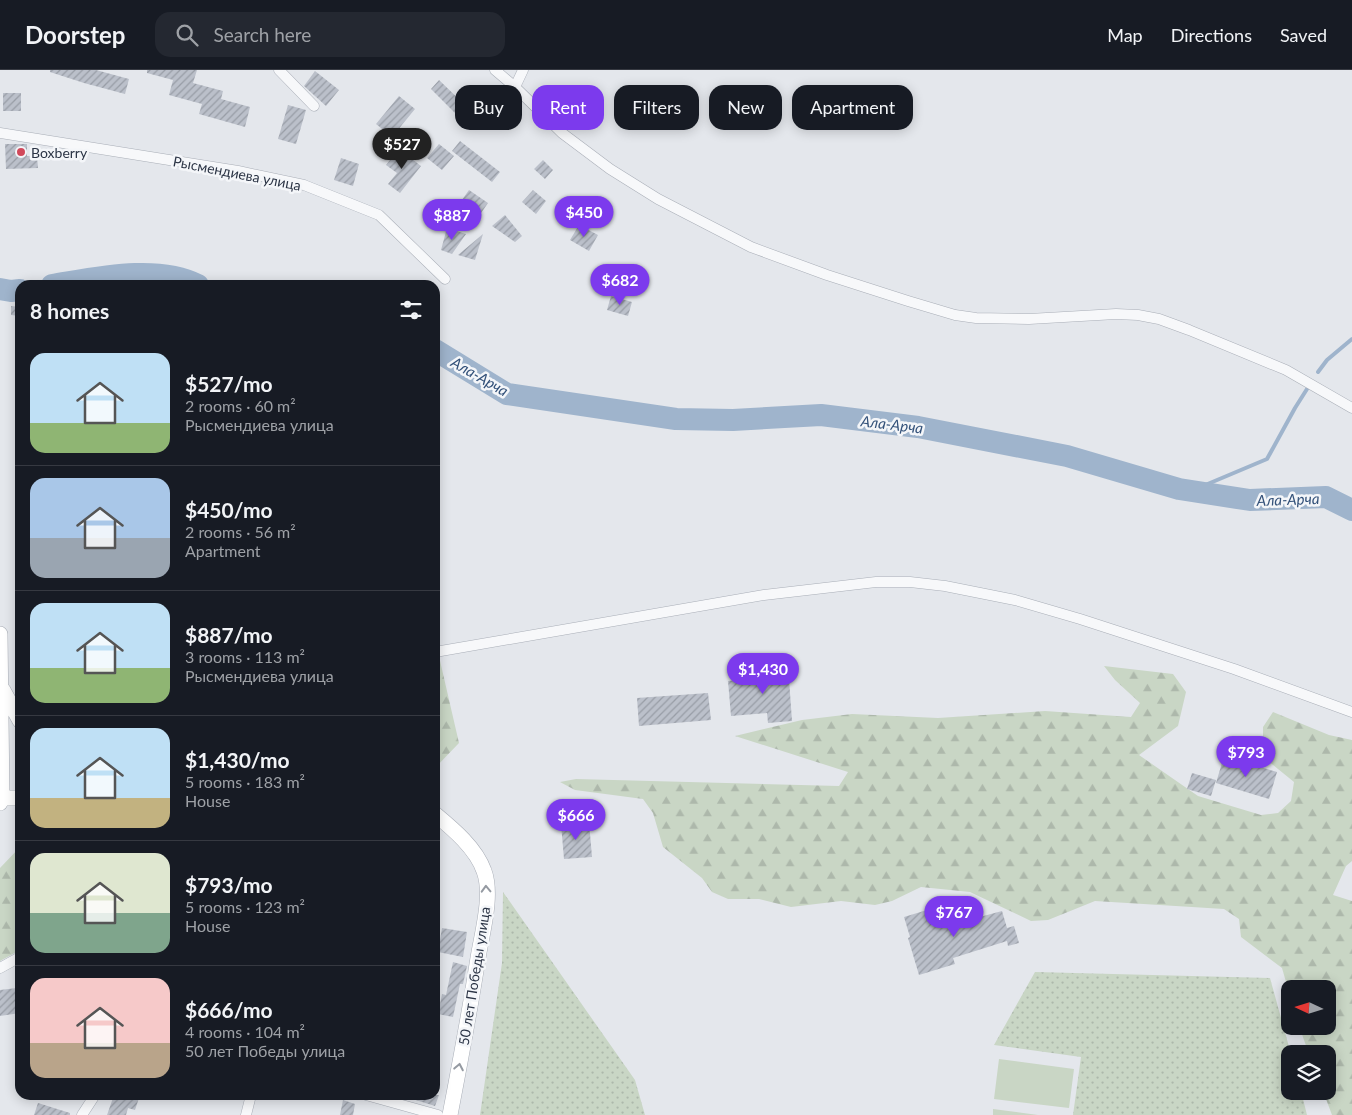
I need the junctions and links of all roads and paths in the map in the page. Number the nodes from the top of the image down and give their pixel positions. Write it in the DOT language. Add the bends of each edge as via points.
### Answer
graph roads {
  1 [pos="279,70"];
  2 [pos="495,70"];
  3 [pos="524,70"];
  4 [pos="513,85"];
  5 [pos="516,85"];
  6 [pos="522,94"];
  7 [pos="314,106"];
  8 [pos="0,133"];
  9 [pos="445,279"];
  10 [pos="1352,408"];
  11 [pos="0,634"];
  12 [pos="440,651"];
  13 [pos="1,689"];
  14 [pos="1352,712"];
  15 [pos="15,713"];
  16 [pos="15,798"];
  17 [pos="1,799"];
  18 [pos="440,819"];
  19 [pos="15,960"];
  20 [pos="0,968"];
  21 [pos="92,1100"];
  22 [pos="250,1100"];
  23 [pos="384,1100"];
  24 [pos="82,1115"];
  25 [pos="246,1115"];
  26 [pos="438,1115"];
  27 [pos="450,1115"];
  1 -- 7 [label="street"];
  2 -- 4 [label="street"];
  3 -- 5 [label="street"];
  6 -- 10 [label="street" via="562,133 610,169 707,226 780,258 955,315 1029,319 1116,314 1159,320 1286,370"];
  8 -- 9 [label="street, Рысмендиева улица" via="238,171 304,185 379,215"];
  11 -- 13 [label="main road"];
  12 -- 14 [label="street" via="764,595 876,582 910,582 1015,600 1080,619"];
  13 -- 15 [label="main road"];
  13 -- 17 [label="main road"];
  16 -- 17 [label="main road"];
  27 -- 18 [label="main road, 50 лет Победы улица, one-way" via="468,1020 487,886 478,858"];
  19 -- 20 [label="street"];
  21 -- 24 [label="street"];
  22 -- 25 [label="street"];
  23 -- 26 [label="street"];
}
